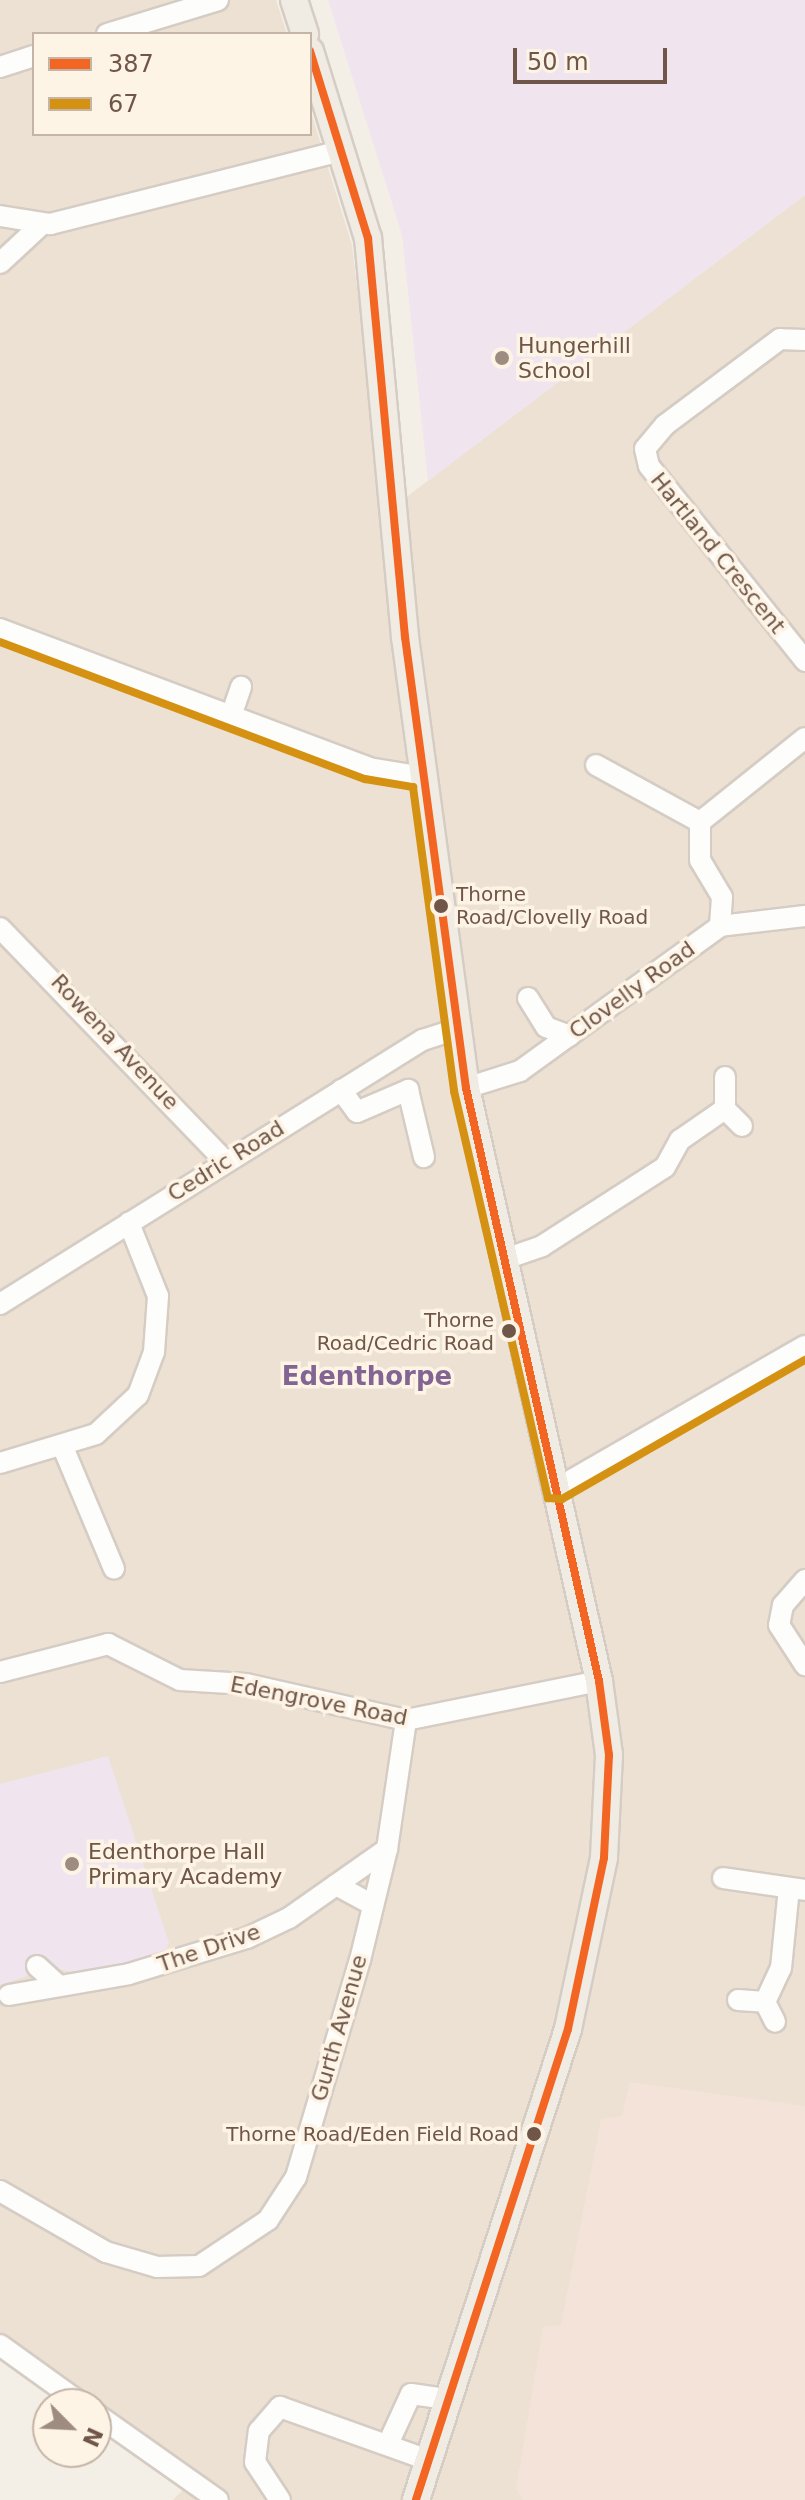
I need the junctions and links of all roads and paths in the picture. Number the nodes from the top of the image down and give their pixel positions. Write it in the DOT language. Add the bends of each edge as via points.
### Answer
graph roads {
  1 [pos="218,0"];
  2 [pos="294,0"];
  3 [pos="114,32"];
  4 [pos="304,32"];
  5 [pos="32,57"];
  6 [pos="312,57"];
  7 [pos="0,67"];
  8 [pos="341,151"];
  9 [pos="0,216"];
  10 [pos="41,225"];
  11 [pos="0,263"];
  12 [pos="805,340"];
  13 [pos="0,629"];
  14 [pos="805,661"];
  15 [pos="241,687"];
  16 [pos="231,716"];
  17 [pos="805,738"];
  18 [pos="596,765"];
  19 [pos="424,777"];
  20 [pos="700,822"];
  21 [pos="805,916"];
  22 [pos="720,926"];
  23 [pos="0,928"];
  24 [pos="528,998"];
  25 [pos="457,1029"];
  26 [pos="569,1036"];
  27 [pos="725,1077"];
  28 [pos="466,1088"];
  29 [pos="341,1090"];
  30 [pos="725,1109"];
  31 [pos="742,1126"];
  32 [pos="424,1157"];
  33 [pos="225,1161"];
  34 [pos="129,1223"];
  35 [pos="505,1259"];
  36 [pos="0,1304"];
  37 [pos="805,1346"];
  38 [pos="62,1445"];
  39 [pos="0,1463"];
  40 [pos="556,1489"];
  41 [pos="114,1569"];
  42 [pos="805,1580"];
  43 [pos="805,1665"];
  44 [pos="0,1672"];
  45 [pos="599,1681"];
  46 [pos="406,1720"];
  47 [pos="387,1849"];
  48 [pos="723,1878"];
  49 [pos="336,1885"];
  50 [pos="797,1889"];
  51 [pos="373,1905"];
  52 [pos="37,1966"];
  53 [pos="59,1986"];
  54 [pos="9,1995"];
  55 [pos="738,2000"];
  56 [pos="765,2002"];
  57 [pos="775,2022"];
  58 [pos="0,2191"];
  59 [pos="0,2345"];
  60 [pos="60,2388"];
  61 [pos="446,2399"];
  62 [pos="112,2425"];
  63 [pos="388,2444"];
  64 [pos="428,2460"];
  65 [pos="218,2500"];
  66 [pos="280,2500"];
  67 [pos="416,2500"];
  1 -- 3 [label="street"];
  2 -- 4 [label="main road"];
  5 -- 7 [label="street"];
  6 -- 8 [label="main road"];
  8 -- 10 [label="street"];
  8 -- 19 [label="main road" via="368,238"];
  9 -- 10 [label="street"];
  10 -- 11 [label="street"];
  12 -- 14 [label="street, Hartland Crescent" via="780,339 665,425 645,449 649,466"];
  13 -- 16 [label="street"];
  15 -- 16 [label="street"];
  16 -- 19 [label="street" via="369,768"];
  17 -- 20 [label="street"];
  18 -- 20 [label="street"];
  19 -- 25 [label="main road"];
  20 -- 22 [label="street" via="700,860 722,897"];
  21 -- 22 [label="street, Clovelly Road"];
  22 -- 26 [label="street, Clovelly Road"];
  23 -- 33 [label="street, Rowena Avenue"];
  24 -- 26 [label="street" via="546,1027"];
  25 -- 28 [label="main road"];
  25 -- 29 [label="street, Cedric Road" via="423,1040"];
  26 -- 28 [label="street, Clovelly Road" via="520,1071"];
  27 -- 30 [label="street"];
  28 -- 35 [label="main road"];
  29 -- 32 [label="street" via="357,1112 408,1090"];
  29 -- 33 [label="street, Cedric Road"];
  30 -- 31 [label="street"];
  30 -- 35 [label="street" via="680,1140 665,1167 542,1246"];
  33 -- 34 [label="street, Cedric Road"];
  34 -- 36 [label="street, Cedric Road"];
  34 -- 38 [label="street" via="158,1296 149,1373 115,1421"];
  35 -- 40 [label="main road"];
  37 -- 40 [label="street"];
  38 -- 39 [label="street"];
  38 -- 41 [label="street"];
  40 -- 45 [label="main road"];
  42 -- 43 [label="street" via="783,1605 779,1625"];
  44 -- 46 [label="street, Edengrove Road" via="108,1644 180,1680 246,1684"];
  45 -- 46 [label="street, Edengrove Road"];
  45 -- 61 [label="main road" via="609,1755 604,1858 568,2029"];
  46 -- 47 [label="street, Gurth Avenue"];
  47 -- 49 [label="street, The Drive"];
  47 -- 51 [label="street, Gurth Avenue"];
  48 -- 50 [label="street"];
  49 -- 51 [label="street"];
  49 -- 53 [label="street, The Drive" via="289,1918 232,1944"];
  50 -- 56 [label="street" via="781,1968"];
  51 -- 58 [label="street, Gurth Avenue" via="296,2177 268,2220 209,2261 157,2267 106,2252"];
  52 -- 53 [label="street"];
  53 -- 54 [label="street, The Drive"];
  55 -- 56 [label="street"];
  56 -- 57 [label="street"];
  59 -- 60 [label="street"];
  61 -- 63 [label="street" via="411,2394"];
  61 -- 64 [label="main road"];
  62 -- 65 [label="street"];
  63 -- 64 [label="street"];
  63 -- 66 [label="street" via="280,2407 259,2431 255,2462"];
  64 -- 67 [label="main road"];
}
